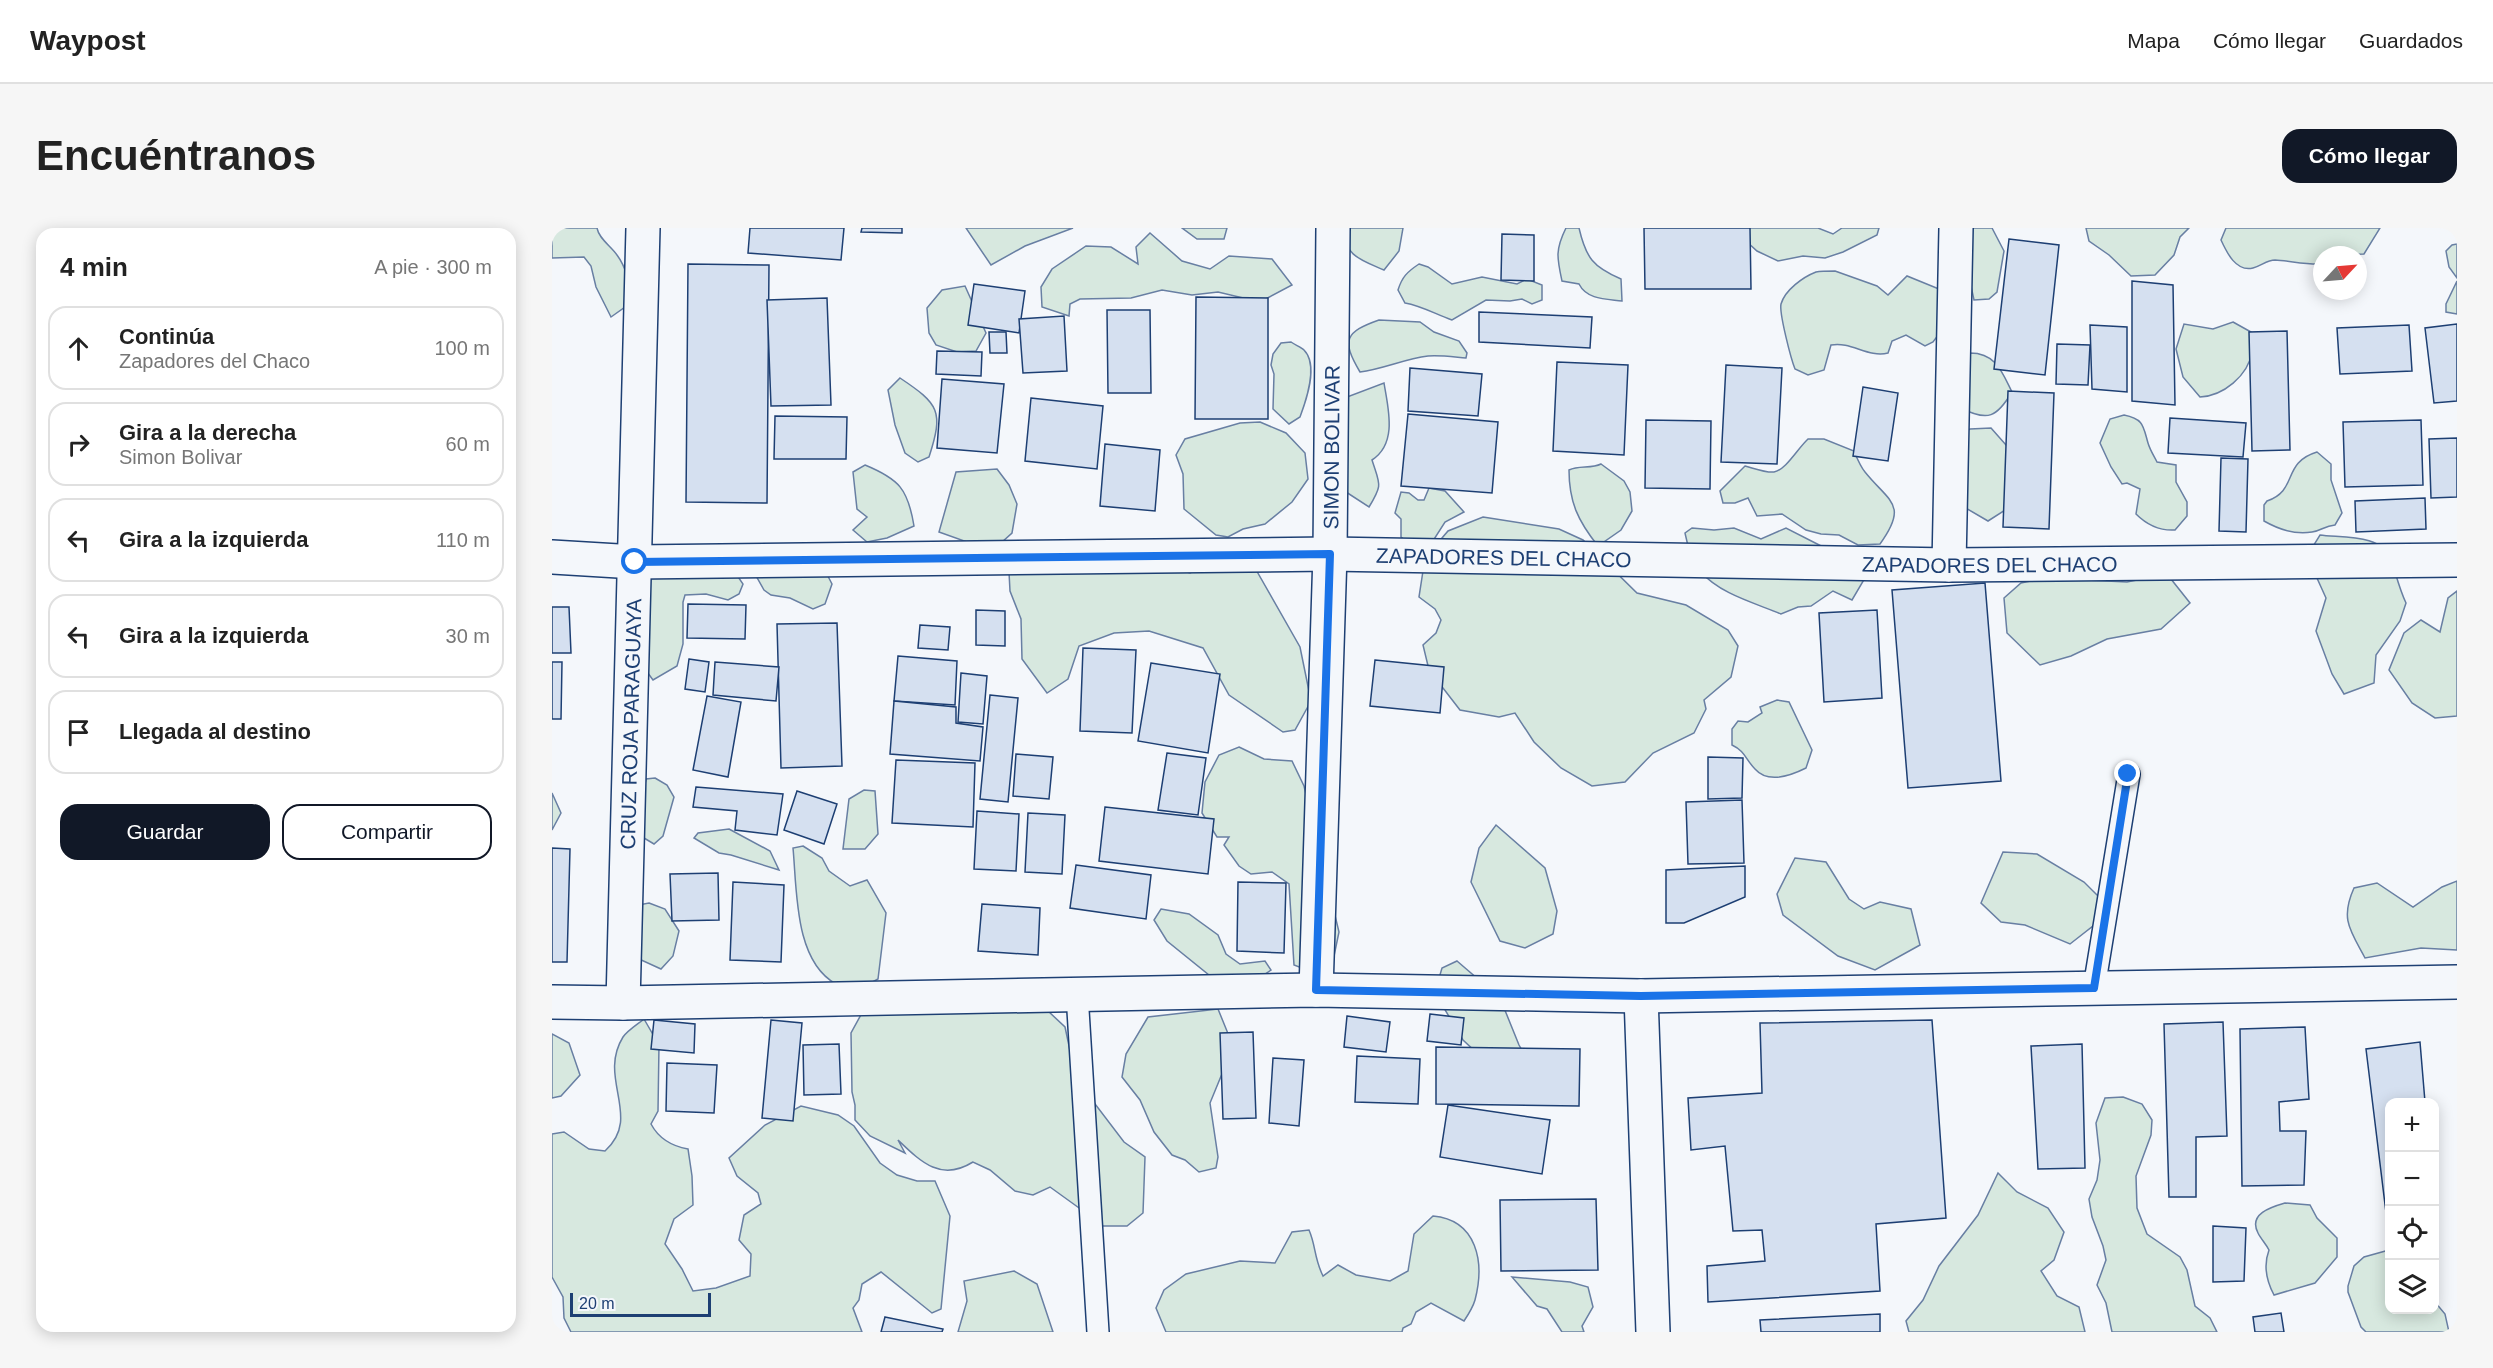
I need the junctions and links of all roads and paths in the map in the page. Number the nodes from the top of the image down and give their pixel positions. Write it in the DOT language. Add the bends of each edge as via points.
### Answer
graph roads {
  1 [pos="643,228"];
  2 [pos="1333,228"];
  3 [pos="1956,228"];
  4 [pos="1330,554"];
  5 [pos="552,557"];
  6 [pos="2457,560"];
  7 [pos="635,562"];
  8 [pos="1949,565"];
  9 [pos="2128,774"];
  10 [pos="2457,982"];
  11 [pos="2094,988"];
  12 [pos="1316,990"];
  13 [pos="1077,994"];
  14 [pos="1641,996"];
  15 [pos="552,1002"];
  16 [pos="623,1003"];
  17 [pos="1098,1332"];
  18 [pos="1653,1332"];
  1 -- 7 [label="street, CRUZ ROJA PARAGUAYA"];
  2 -- 4 [label="street, SIMON BOLIVAR"];
  3 -- 8 [label="street"];
  4 -- 7 [label="street, ZAPADORES DEL CHACO"];
  4 -- 8 [label="street, ZAPADORES DEL CHACO"];
  4 -- 12 [label="street, SIMON BOLIVAR"];
  5 -- 7 [label="street, ZAPADORES DEL CHACO"];
  6 -- 8 [label="street, ZAPADORES DEL CHACO"];
  7 -- 16 [label="street, CRUZ ROJA PARAGUAYA"];
  9 -- 11 [label="lane"];
  10 -- 11 [label="street"];
  11 -- 14 [label="street"];
  12 -- 13 [label="street"];
  12 -- 14 [label="street"];
  13 -- 16 [label="street"];
  13 -- 17 [label="lane"];
  14 -- 18 [label="street"];
  15 -- 16 [label="street"];
}
